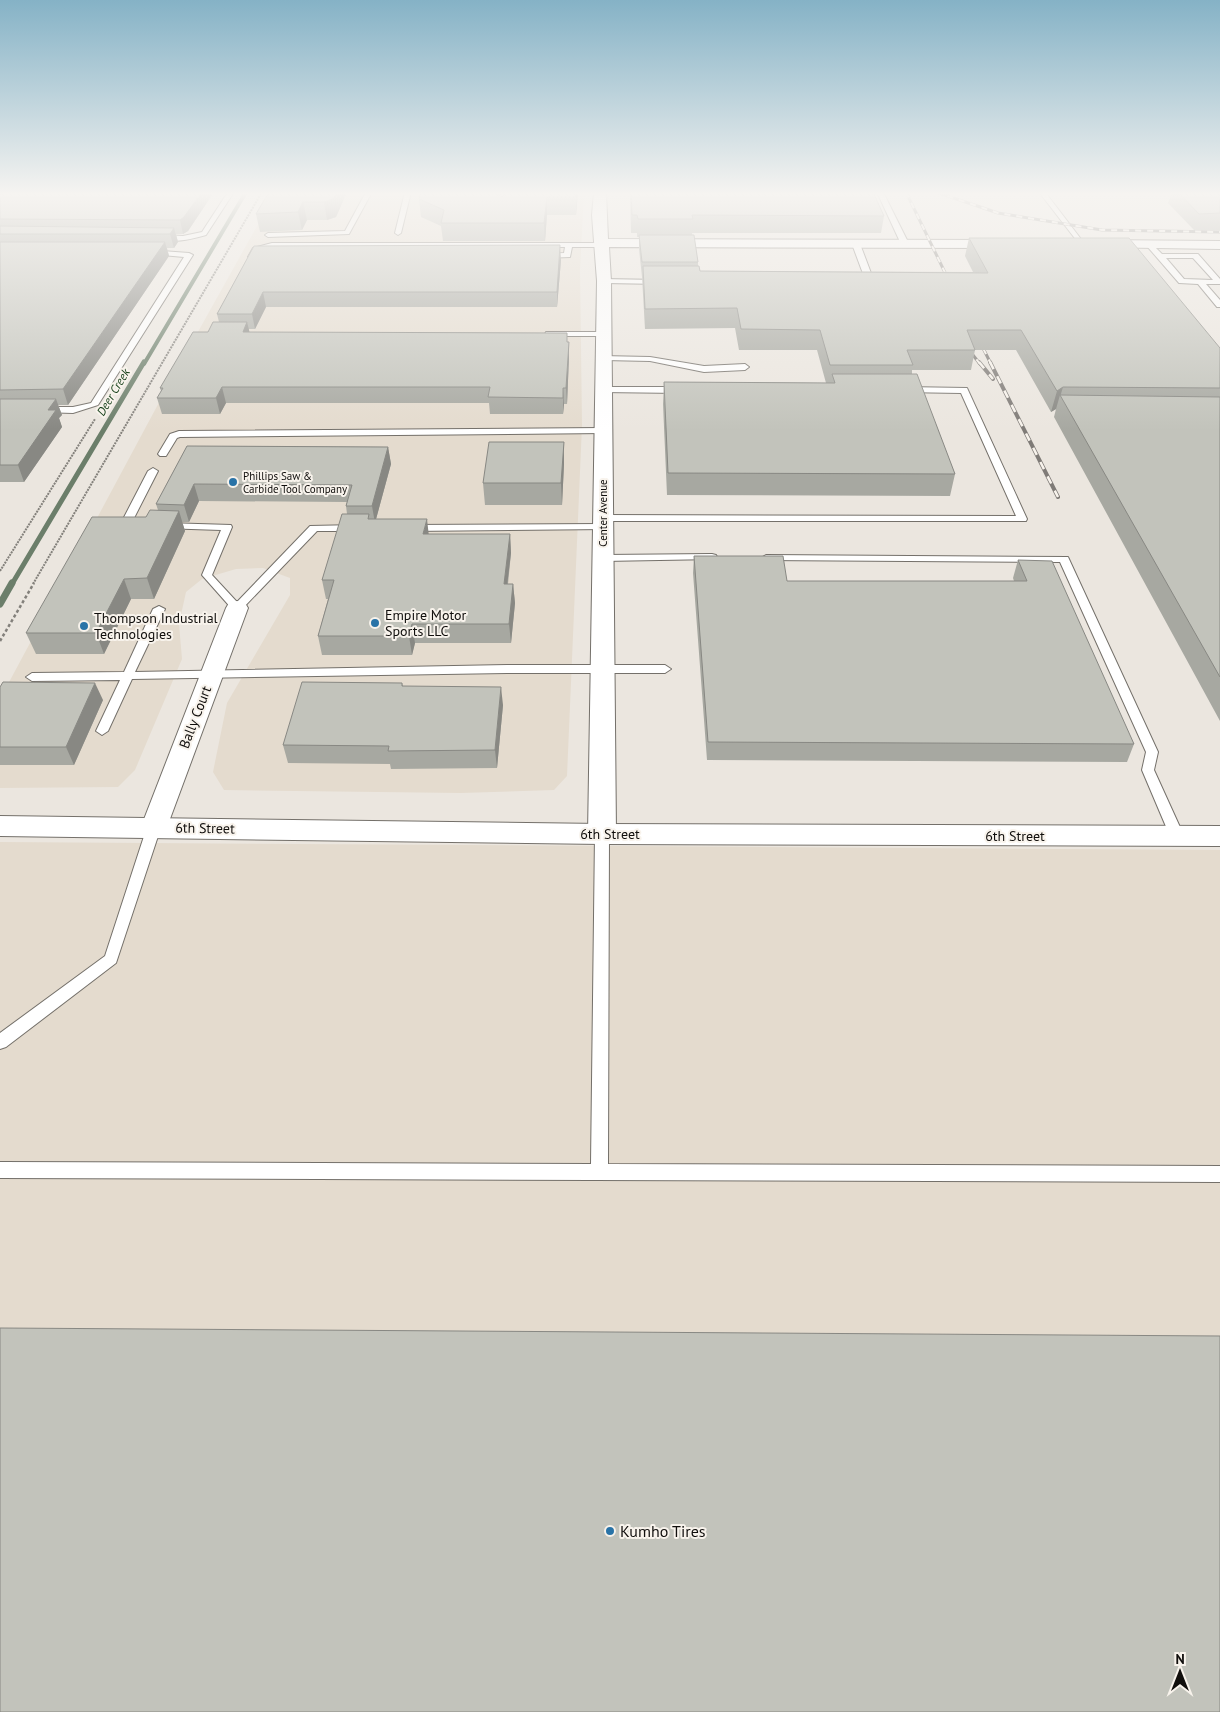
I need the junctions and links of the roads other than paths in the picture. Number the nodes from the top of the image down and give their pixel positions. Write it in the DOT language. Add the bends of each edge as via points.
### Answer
graph roads {
  1 [pos="178,272"];
  2 [pos="604,272"];
  3 [pos="867,272"];
  4 [pos="1174,272"];
  5 [pos="1210,272"];
  6 [pos="604,281"];
  7 [pos="853,281"];
  8 [pos="674,282"];
  9 [pos="1200,282"];
  10 [pos="1220,305"];
  11 [pos="542,334"];
  12 [pos="604,334"];
  13 [pos="604,358"];
  14 [pos="745,367"];
  15 [pos="604,390"];
  16 [pos="686,390"];
  17 [pos="895,390"];
  18 [pos="36,410"];
  19 [pos="603,431"];
  20 [pos="164,454"];
  21 [pos="153,471"];
  22 [pos="603,523"];
  23 [pos="364,528"];
  24 [pos="394,528"];
  25 [pos="603,558"];
  26 [pos="719,558"];
  27 [pos="757,558"];
  28 [pos="237,608"];
  29 [pos="159,609"];
  30 [pos="602,668"];
  31 [pos="665,669"];
  32 [pos="212,675"];
  33 [pos="128,676"];
  34 [pos="32,677"];
  35 [pos="102,732"];
  36 [pos="0,826"];
  37 [pos="154,827"];
  38 [pos="602,834"];
  39 [pos="1177,836"];
  40 [pos="1220,836"];
  41 [pos="0,1042"];
  42 [pos="0,1170"];
  43 [pos="599,1173"];
  44 [pos="1220,1174"];
  1 -- 18 [label="lane" via="94,405 73,410"];
  2 -- 6 [label="street, Center Avenue"];
  3 -- 7 [label="lane" via="870,281"];
  4 -- 9 [label="lane" via="1182,281"];
  5 -- 9 [label="lane" via="1219,282"];
  6 -- 8 [label="lane"];
  6 -- 12 [label="street, Center Avenue"];
  9 -- 10 [label="lane"];
  11 -- 12 [label="lane"];
  12 -- 13 [label="street, Center Avenue"];
  13 -- 14 [label="lane" via="650,359 704,369"];
  13 -- 15 [label="street, Center Avenue"];
  15 -- 16 [label="lane"];
  15 -- 19 [label="street, Center Avenue"];
  17 -- 22 [label="lane" via="964,390 1022,519"];
  19 -- 20 [label="lane" via="179,434 173,436"];
  19 -- 22 [label="street, Center Avenue"];
  21 -- 28 [label="lane" via="124,525 227,527 207,575"];
  22 -- 24 [label="lane"];
  22 -- 25 [label="street, Center Avenue"];
  23 -- 28 [label="lane" via="314,528"];
  25 -- 26 [label="lane"];
  25 -- 30 [label="street, Center Avenue"];
  27 -- 39 [label="lane" via="1064,559 1152,752 1148,770"];
  28 -- 32 [label="street, Bally Court"];
  29 -- 33 [label="lane"];
  30 -- 31 [label="lane"];
  30 -- 32 [label="lane"];
  30 -- 38 [label="street, Center Avenue"];
  32 -- 33 [label="lane"];
  32 -- 37 [label="street, Bally Court"];
  33 -- 34 [label="lane"];
  33 -- 35 [label="lane"];
  36 -- 37 [label="street, 6th Street"];
  37 -- 38 [label="street, 6th Street"];
  37 -- 41 [label="lane" via="111,958"];
  38 -- 39 [label="street, 6th Street"];
  38 -- 43 [label="lane"];
  39 -- 40 [label="street, 6th Street"];
  42 -- 43 [label="lane"];
  43 -- 44 [label="lane"];
}
